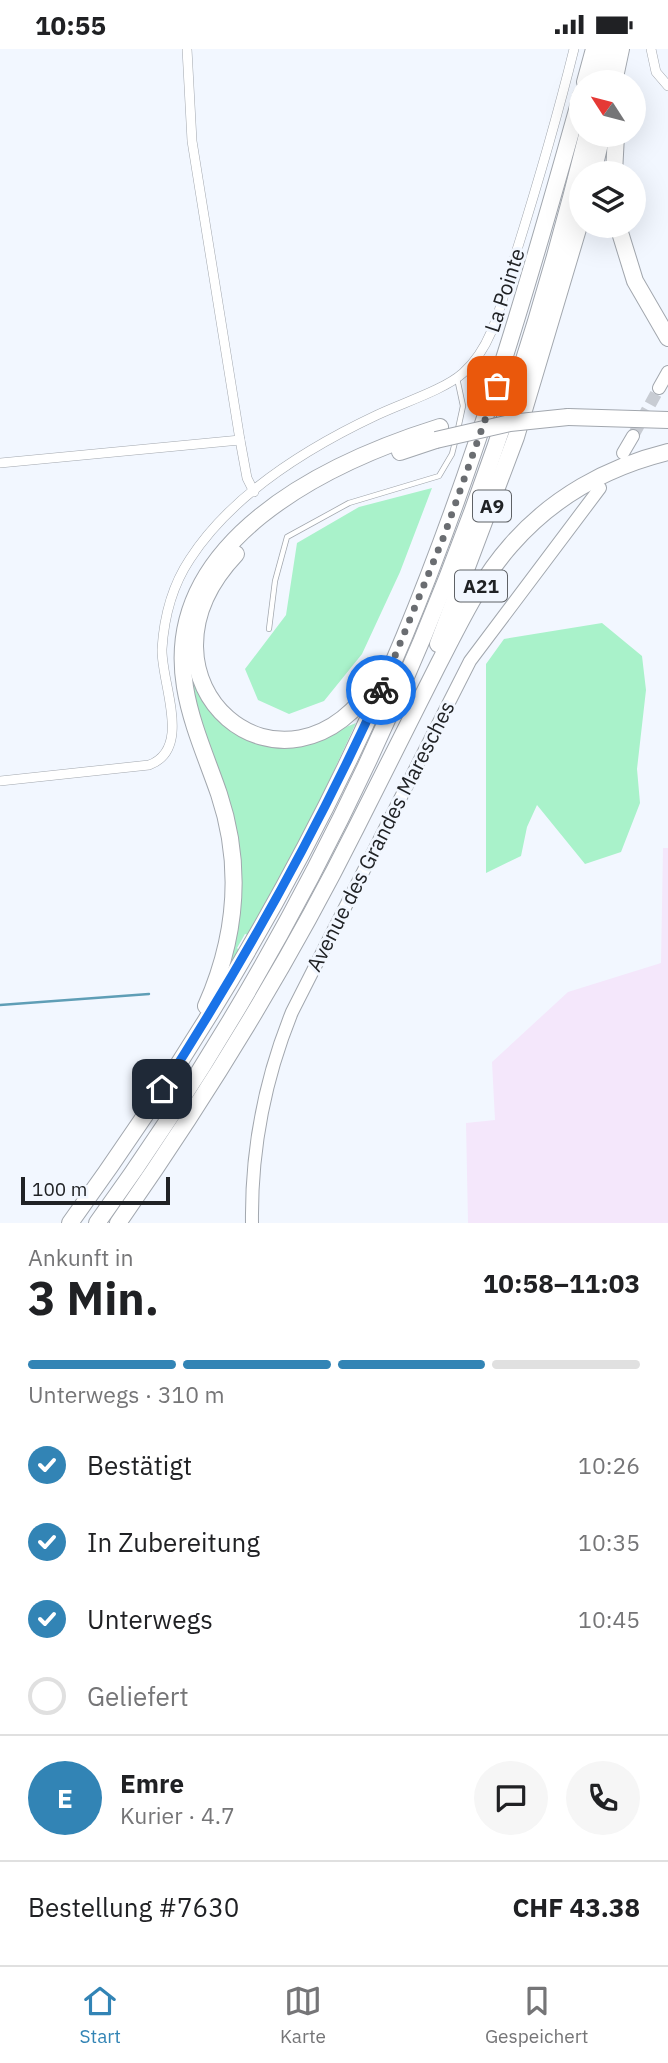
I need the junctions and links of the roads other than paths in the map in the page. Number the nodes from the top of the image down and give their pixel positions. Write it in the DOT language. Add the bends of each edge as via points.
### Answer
graph roads {
  1 [pos="187,49"];
  2 [pos="575,49"];
  3 [pos="594,49"];
  4 [pos="606,49"];
  5 [pos="623,49"];
  6 [pos="651,49"];
  7 [pos="588,70"];
  8 [pos="602,70"];
  9 [pos="617,70"];
  10 [pos="622,70"];
  11 [pos="668,86"];
  12 [pos="569,137"];
  13 [pos="584,147"];
  14 [pos="576,238"];
  15 [pos="622,238"];
  16 [pos="668,338"];
  17 [pos="668,372"];
  18 [pos="457,379"];
  19 [pos="659,388"];
  20 [pos="668,409"];
  21 [pos="570,411"];
  22 [pos="668,420"];
  23 [pos="438,434"];
  24 [pos="633,436"];
  25 [pos="240,440"];
  26 [pos="668,452"];
  27 [pos="623,453"];
  28 [pos="0,463"];
  29 [pos="600,488"];
  30 [pos="254,492"];
  31 [pos="416,608"];
  32 [pos="269,629"];
  33 [pos="0,781"];
  34 [pos="377,784"];
  35 [pos="162,1089"];
  36 [pos="70,1223"];
  37 [pos="97,1223"];
  38 [pos="118,1223"];
  39 [pos="252,1223"];
  1 -- 25 [label="street" via="192,141"];
  2 -- 18 [label="street, La Pointe" via="489,336"];
  3 -- 7 [label="highway"];
  4 -- 8 [label="highway"];
  5 -- 9 [label="highway"];
  5 -- 10 [label="highway"];
  6 -- 11 [label="street" via="656,72"];
  12 -- 31 [label="highway, A21" via="497,386"];
  13 -- 37 [label="highway, A9" via="502,433 452,571 386,725 316,869 257,974 179,1103"];
  14 -- 34 [label="highway, A9" via="500,484"];
  15 -- 16 [label="highway" via="635,281"];
  17 -- 19 [label="main road"];
  18 -- 30 [label="street, La Pointe" via="328,440"];
  18 -- 32 [label="lane" via="463,406 452,454 439,476 349,503 287,537"];
  20 -- 21 [label="highway, A21"];
  21 -- 22 [label="highway, A21"];
  21 -- 23 [label="highway, A21, bridge"];
  23 -- 31 [label="highway, A21" via="326,487 242,547 218,576 201,609 195,640 199,677 218,710 243,730 276,739 310,736 344,719 363,699"];
  23 -- 35 [label="highway, A21" via="354,460 276,506 222,553 195,595 184,631 184,680 228,828 234,904 227,948 212,994"];
  24 -- 27 [label="main road"];
  25 -- 28 [label="street"];
  25 -- 30 [label="street"];
  26 -- 34 [label="highway, A21" via="618,468 585,485 547,510 509,547 467,610"];
  29 -- 39 [label="main road, Avenue des Grandes Maresches" via="470,661 292,1012 260,1112"];
  30 -- 33 [label="street, La Pointe" via="202,541 171,597 162,652 172,737 164,754 149,765"];
  31 -- 35 [label="highway" via="299,859 242,962"];
  34 -- 38 [label="highway, A9" via="247,1025"];
  35 -- 36 [label="highway"];
}
